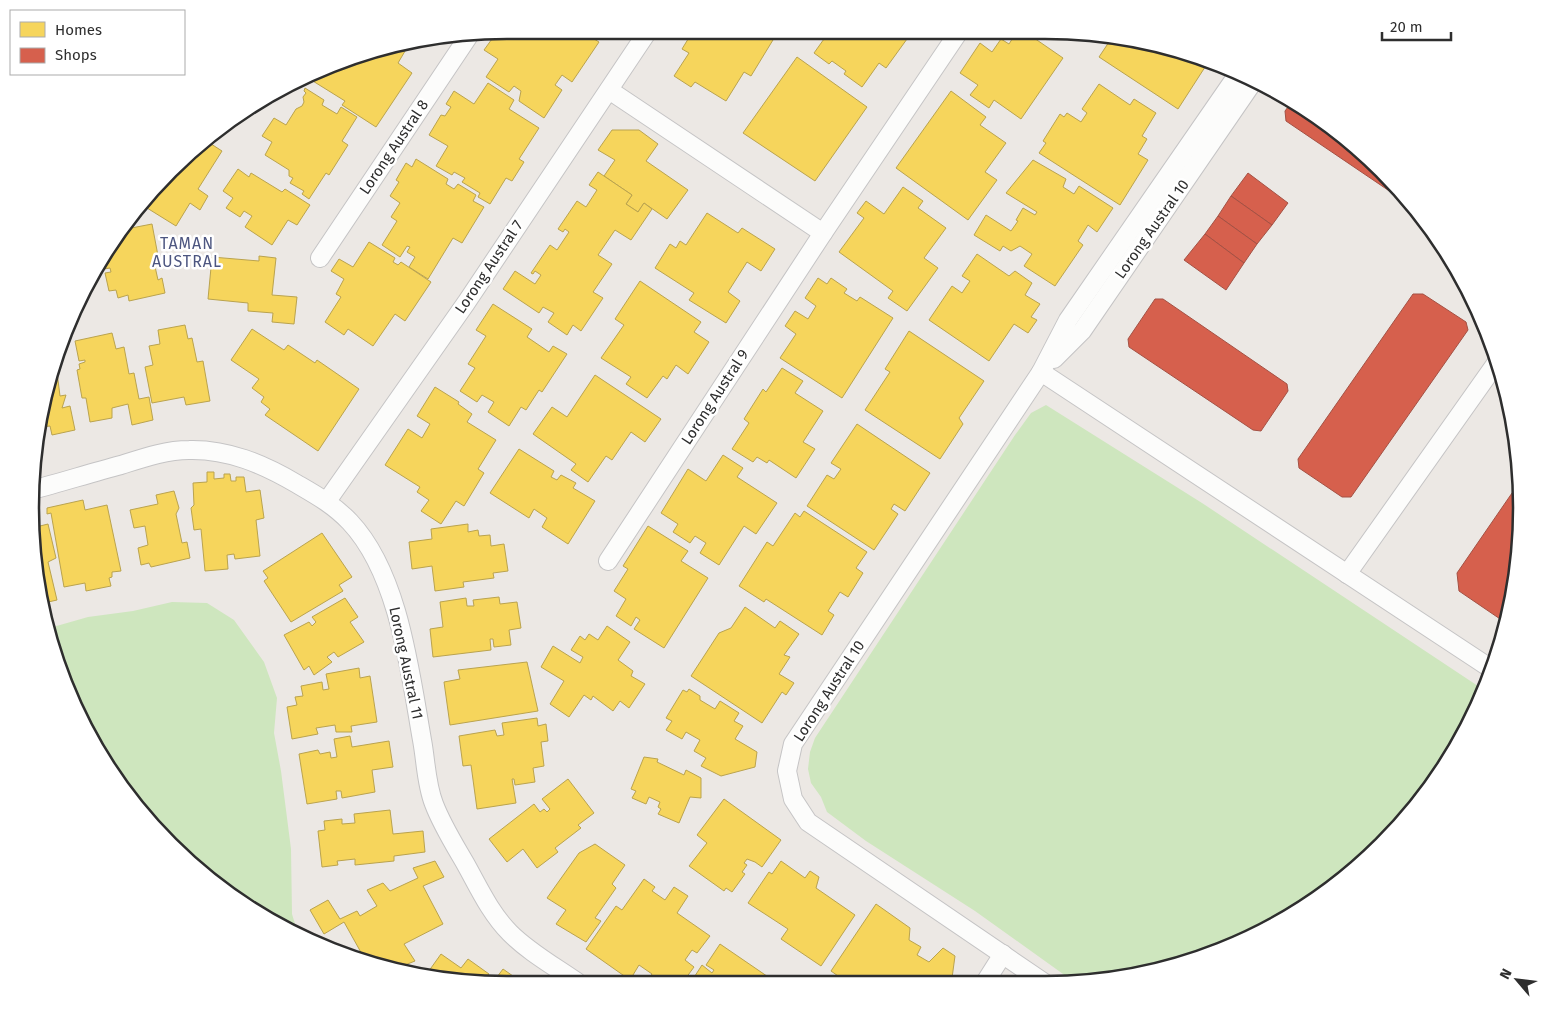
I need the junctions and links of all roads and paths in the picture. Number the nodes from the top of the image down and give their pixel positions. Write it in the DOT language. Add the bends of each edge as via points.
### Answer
graph roads {
  1 [pos="643,39"];
  2 [pos="954,39"];
  3 [pos="465,41"];
  4 [pos="1235,79"];
  5 [pos="1251,86"];
  6 [pos="609,90"];
  7 [pos="823,232"];
  8 [pos="320,258"];
  9 [pos="1492,369"];
  10 [pos="1041,372"];
  11 [pos="40,488"];
  12 [pos="327,501"];
  13 [pos="608,561"];
  14 [pos="1347,574"];
  15 [pos="1486,665"];
  16 [pos="1003,954"];
  17 [pos="568,976"];
  18 [pos="989,976"];
  19 [pos="1035,976"];
  1 -- 6 [label="street, Lorong Austral 7"];
  2 -- 7 [label="street, Lorong Austral 9"];
  3 -- 8 [label="street, Lorong Austral 8"];
  4 -- 10 [label="street, Lorong Austral 10" via="1068,320"];
  5 -- 10 [label="street, Lorong Austral 10" via="1082,331"];
  6 -- 7 [label="street"];
  6 -- 12 [label="street, Lorong Austral 7" via="466,303"];
  7 -- 13 [label="street, Lorong Austral 9"];
  9 -- 14 [label="street"];
  10 -- 14 [label="street"];
  10 -- 16 [label="street, Lorong Austral 10" via="793,744 787,771 793,799 808,822"];
  11 -- 12 [label="street, Lorong Austral 11" via="155,455 188,449 220,451 249,460"];
  12 -- 17 [label="street, Lorong Austral 11" via="351,523 371,551 386,582 400,625 433,803 445,827 508,932"];
  14 -- 15 [label="street"];
  16 -- 18 [label="street"];
  16 -- 19 [label="street, Lorong Austral 10"];
}
